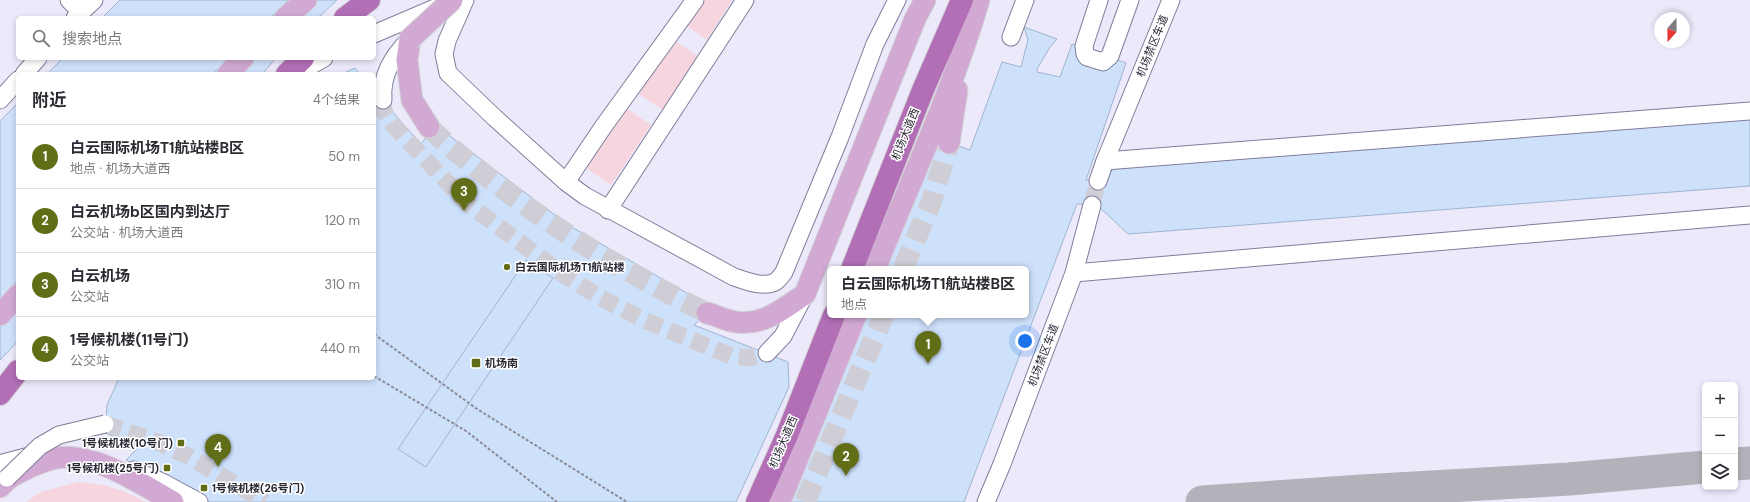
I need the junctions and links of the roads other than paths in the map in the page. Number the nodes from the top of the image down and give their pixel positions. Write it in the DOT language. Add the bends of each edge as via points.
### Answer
graph roads {
  1 [pos="94,0"];
  2 [pos="306,0"];
  3 [pos="369,0"];
  4 [pos="453,0"];
  5 [pos="465,0"];
  6 [pos="695,0"];
  7 [pos="745,0"];
  8 [pos="897,0"];
  9 [pos="925,0"];
  10 [pos="962,0"];
  11 [pos="979,0"];
  12 [pos="1025,0"];
  13 [pos="1100,0"];
  14 [pos="1130,0"];
  15 [pos="1171,0"];
  16 [pos="916,9"];
  17 [pos="75,10"];
  18 [pos="286,16"];
  19 [pos="348,16"];
  20 [pos="376,33"];
  21 [pos="1011,37"];
  22 [pos="410,39"];
  23 [pos="967,41"];
  24 [pos="36,60"];
  25 [pos="241,60"];
  26 [pos="301,60"];
  27 [pos="320,60"];
  28 [pos="26,72"];
  29 [pos="230,72"];
  30 [pos="289,72"];
  31 [pos="300,72"];
  32 [pos="16,82"];
  33 [pos="0,100"];
  34 [pos="383,100"];
  35 [pos="1750,111"];
  36 [pos="429,127"];
  37 [pos="950,143"];
  38 [pos="1105,161"];
  39 [pos="1098,181"];
  40 [pos="566,182"];
  41 [pos="1092,205"];
  42 [pos="608,210"];
  43 [pos="1750,215"];
  44 [pos="853,266"];
  45 [pos="876,266"];
  46 [pos="1074,273"];
  47 [pos="805,294"];
  48 [pos="16,297"];
  49 [pos="708,313"];
  50 [pos="0,315"];
  51 [pos="833,318"];
  52 [pos="855,318"];
  53 [pos="767,354"];
  54 [pos="16,374"];
  55 [pos="0,394"];
  56 [pos="105,429"];
  57 [pos="2,473"];
  58 [pos="173,502"];
  59 [pos="199,502"];
  60 [pos="757,502"];
  61 [pos="780,502"];
  62 [pos="986,502"];
  1 -- 17 [label="street"];
  2 -- 18 [label="main road"];
  3 -- 19 [label="highway"];
  4 -- 20 [label="street"];
  4 -- 22 [label="main road, bridge"];
  5 -- 40 [label="street" via="447,41 444,54 448,73"];
  6 -- 40 [label="street"];
  7 -- 42 [label="street"];
  8 -- 42 [label="street" via="875,44 784,272 775,282 752,283 734,277"];
  9 -- 16 [label="main road"];
  10 -- 44 [label="highway, 机场大道西" via="922,90"];
  11 -- 23 [label="main road"];
  12 -- 21 [label="street"];
  13 -- 14 [label="street" via="1084,51 1087,57 1103,62 1110,56"];
  15 -- 38 [label="street, 机场禁区车道"];
  16 -- 47 [label="main road"];
  22 -- 34 [label="street" via="397,52 386,72 382,87"];
  22 -- 36 [label="main road" via="407,60 412,100"];
  23 -- 37 [label="main road" via="958,82"];
  23 -- 45 [label="main road"];
  24 -- 28 [label="street"];
  25 -- 29 [label="main road"];
  26 -- 30 [label="highway"];
  27 -- 31 [label="street"];
  32 -- 33 [label="street"];
  35 -- 38 [label="street"];
  38 -- 39 [label="street, 机场禁区车道"];
  40 -- 42 [label="street"];
  41 -- 46 [label="street, 机场禁区车道"];
  43 -- 46 [label="street"];
  46 -- 62 [label="street, 机场禁区车道"];
  47 -- 49 [label="main road" via="774,315 756,322 732,321"];
  47 -- 53 [label="street" via="783,336"];
  48 -- 50 [label="main road"];
  51 -- 60 [label="highway, 机场大道西" via="787,435"];
  52 -- 61 [label="main road"];
  54 -- 55 [label="highway"];
  56 -- 57 [label="street, bridge" via="58,435"];
  57 -- 58 [label="main road" via="57,458 74,458 109,467"];
  57 -- 59 [label="street" via="26,456 53,451 77,452 127,467"];
}
